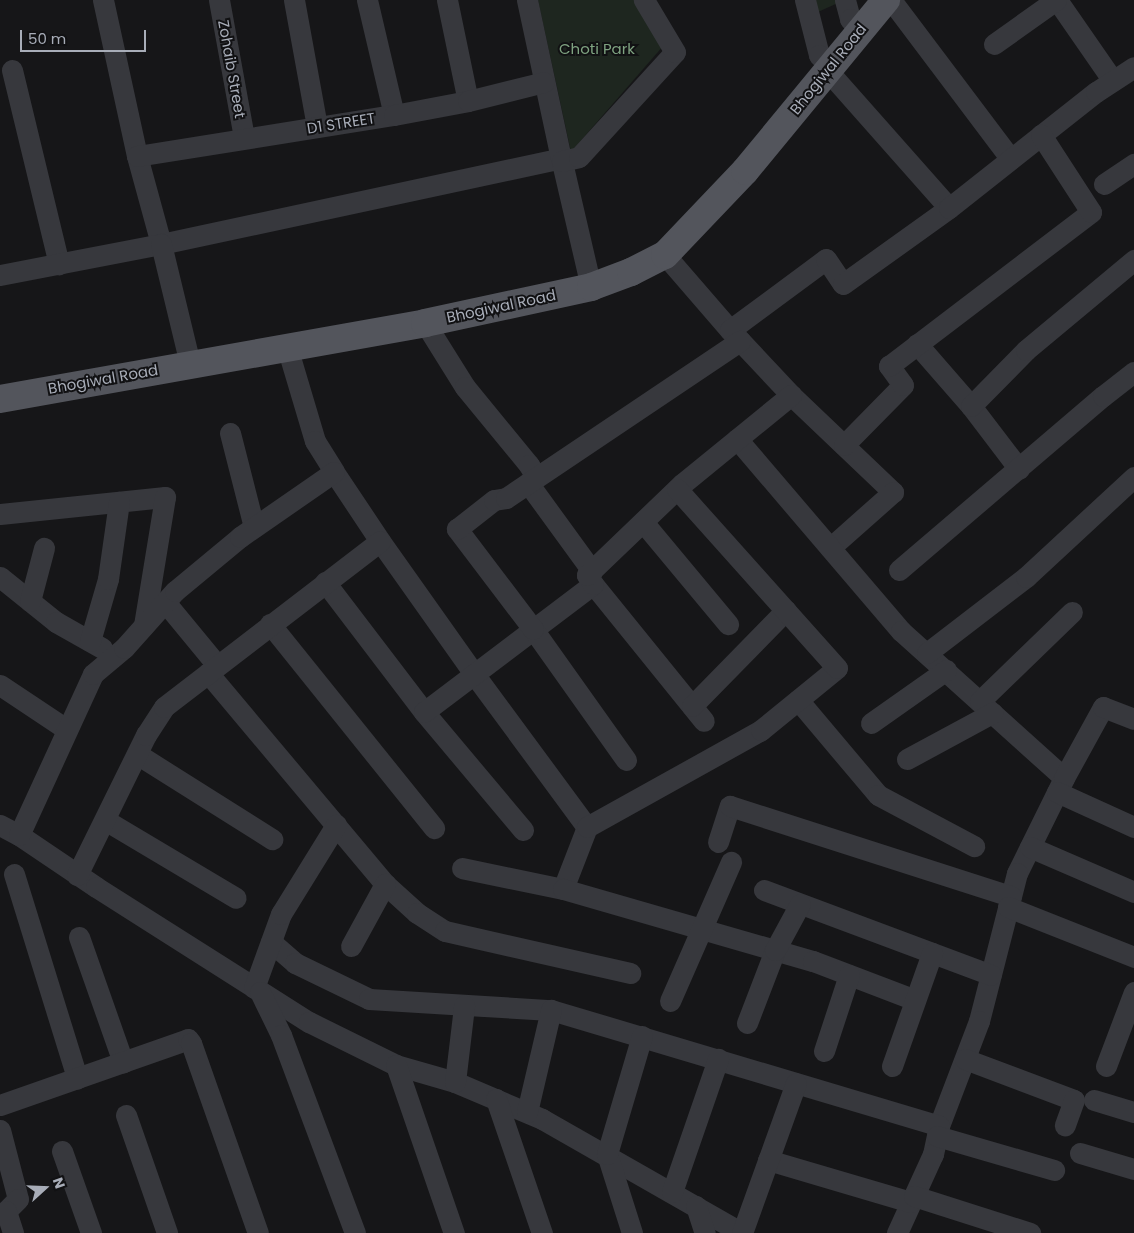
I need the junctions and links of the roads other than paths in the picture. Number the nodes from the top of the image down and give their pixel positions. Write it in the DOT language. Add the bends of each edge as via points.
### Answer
graph roads {
  1 [pos="103,0"];
  2 [pos="219,0"];
  3 [pos="294,0"];
  4 [pos="367,0"];
  5 [pos="447,0"];
  6 [pos="527,0"];
  7 [pos="644,0"];
  8 [pos="805,0"];
  9 [pos="845,0"];
  10 [pos="886,0"];
  11 [pos="892,0"];
  12 [pos="1056,0"];
  13 [pos="860,31"];
  14 [pos="994,44"];
  15 [pos="1134,67"];
  16 [pos="829,68"];
  17 [pos="12,70"];
  18 [pos="1113,81"];
  19 [pos="544,82"];
  20 [pos="468,101"];
  21 [pos="394,115"];
  22 [pos="318,127"];
  23 [pos="1041,135"];
  24 [pos="244,138"];
  25 [pos="137,156"];
  26 [pos="561,159"];
  27 [pos="1011,159"];
  28 [pos="1134,164"];
  29 [pos="1104,184"];
  30 [pos="949,208"];
  31 [pos="161,244"];
  32 [pos="665,255"];
  33 [pos="1134,260"];
  34 [pos="59,264"];
  35 [pos="0,275"];
  36 [pos="591,287"];
  37 [pos="425,323"];
  38 [pos="735,335"];
  39 [pos="917,344"];
  40 [pos="287,347"];
  41 [pos="190,364"];
  42 [pos="1134,372"];
  43 [pos="791,395"];
  44 [pos="0,398"];
  45 [pos="971,406"];
  46 [pos="230,433"];
  47 [pos="737,439"];
  48 [pos="844,445"];
  49 [pos="1019,469"];
  50 [pos="334,472"];
  51 [pos="1134,477"];
  52 [pos="532,480"];
  53 [pos="677,489"];
  54 [pos="119,502"];
  55 [pos="0,514"];
  56 [pos="643,522"];
  57 [pos="254,528"];
  58 [pos="380,541"];
  59 [pos="44,548"];
  60 [pos="830,548"];
  61 [pos="899,570"];
  62 [pos="0,577"];
  63 [pos="592,578"];
  64 [pos="325,582"];
  65 [pos="30,601"];
  66 [pos="165,602"];
  67 [pos="786,610"];
  68 [pos="1072,612"];
  69 [pos="270,624"];
  70 [pos="728,624"];
  71 [pos="144,625"];
  72 [pos="533,629"];
  73 [pos="90,640"];
  74 [pos="927,654"];
  75 [pos="115,655"];
  76 [pos="213,669"];
  77 [pos="946,670"];
  78 [pos="474,674"];
  79 [pos="0,685"];
  80 [pos="798,700"];
  81 [pos="986,707"];
  82 [pos="424,712"];
  83 [pos="1134,719"];
  84 [pos="871,723"];
  85 [pos="66,729"];
  86 [pos="137,754"];
  87 [pos="907,759"];
  88 [pos="626,760"];
  89 [pos="1061,785"];
  90 [pos="105,820"];
  91 [pos="0,825"];
  92 [pos="336,825"];
  93 [pos="587,827"];
  94 [pos="1134,827"];
  95 [pos="434,828"];
  96 [pos="523,830"];
  97 [pos="20,835"];
  98 [pos="272,839"];
  99 [pos="718,842"];
  100 [pos="974,846"];
  101 [pos="1030,847"];
  102 [pos="731,862"];
  103 [pos="462,868"];
  104 [pos="14,874"];
  105 [pos="78,875"];
  106 [pos="386,884"];
  107 [pos="563,889"];
  108 [pos="764,890"];
  109 [pos="1134,892"];
  110 [pos="236,898"];
  111 [pos="1010,902"];
  112 [pos="800,904"];
  113 [pos="700,928"];
  114 [pos="79,937"];
  115 [pos="271,942"];
  116 [pos="351,946"];
  117 [pos="775,950"];
  118 [pos="932,953"];
  119 [pos="1134,956"];
  120 [pos="630,973"];
  121 [pos="849,975"];
  122 [pos="991,975"];
  123 [pos="257,990"];
  124 [pos="1134,992"];
  125 [pos="915,1000"];
  126 [pos="670,1001"];
  127 [pos="464,1006"];
  128 [pos="551,1010"];
  129 [pos="747,1023"];
  130 [pos="642,1036"];
  131 [pos="824,1051"];
  132 [pos="965,1058"];
  133 [pos="718,1059"];
  134 [pos="122,1062"];
  135 [pos="396,1065"];
  136 [pos="892,1066"];
  137 [pos="1106,1066"];
  138 [pos="77,1078"];
  139 [pos="455,1082"];
  140 [pos="796,1083"];
  141 [pos="496,1099"];
  142 [pos="1094,1100"];
  143 [pos="0,1105"];
  144 [pos="527,1112"];
  145 [pos="1134,1112"];
  146 [pos="126,1115"];
  147 [pos="1065,1125"];
  148 [pos="0,1130"];
  149 [pos="938,1131"];
  150 [pos="62,1151"];
  151 [pos="1080,1152"];
  152 [pos="607,1154"];
  153 [pos="768,1160"];
  154 [pos="1134,1169"];
  155 [pos="1054,1170"];
  156 [pos="672,1192"];
  157 [pos="913,1199"];
  158 [pos="696,1206"];
  159 [pos="14,1233"];
  160 [pos="91,1233"];
  161 [pos="168,1233"];
  162 [pos="258,1233"];
  163 [pos="355,1233"];
  164 [pos="454,1233"];
  165 [pos="542,1233"];
  166 [pos="632,1233"];
  167 [pos="705,1233"];
  168 [pos="742,1233"];
  169 [pos="897,1233"];
  170 [pos="1030,1233"];
  1 -- 25 [label="street"];
  2 -- 24 [label="street, Zohaib Street"];
  3 -- 22 [label="street"];
  4 -- 21 [label="street"];
  5 -- 20 [label="street"];
  6 -- 19 [label="street"];
  7 -- 26 [label="street" via="675,52 579,157"];
  8 -- 16 [label="street" via="819,55"];
  9 -- 13 [label="street" via="850,19"];
  10 -- 13 [label="main road, Bhogiwal Road"];
  11 -- 27 [label="street"];
  12 -- 14 [label="street"];
  12 -- 18 [label="street"];
  13 -- 16 [label="main road, Bhogiwal Road"];
  15 -- 18 [label="street"];
  16 -- 30 [label="street"];
  16 -- 32 [label="main road, Bhogiwal Road" via="745,171"];
  17 -- 34 [label="street"];
  18 -- 23 [label="street"];
  19 -- 20 [label="street, D1 STREET"];
  19 -- 26 [label="street"];
  20 -- 21 [label="street, D1 STREET"];
  21 -- 22 [label="street, D1 STREET"];
  22 -- 24 [label="street, D1 STREET"];
  23 -- 27 [label="street"];
  23 -- 39 [label="street" via="1091,212"];
  24 -- 25 [label="street, D1 STREET"];
  25 -- 31 [label="street"];
  26 -- 31 [label="street"];
  26 -- 36 [label="street"];
  27 -- 30 [label="street"];
  28 -- 29 [label="street"];
  30 -- 38 [label="street" via="844,284 826,259"];
  31 -- 34 [label="street"];
  31 -- 41 [label="street"];
  32 -- 36 [label="main road, Bhogiwal Road"];
  32 -- 38 [label="street"];
  33 -- 45 [label="street" via="1026,350"];
  34 -- 35 [label="street"];
  36 -- 37 [label="main road, Bhogiwal Road"];
  37 -- 40 [label="main road, Bhogiwal Road"];
  37 -- 52 [label="street" via="465,387 529,464"];
  38 -- 43 [label="street"];
  38 -- 52 [label="street"];
  39 -- 45 [label="street"];
  39 -- 48 [label="street" via="889,366 903,385"];
  40 -- 41 [label="main road, Bhogiwal Road"];
  40 -- 50 [label="street" via="315,441"];
  41 -- 44 [label="main road, Bhogiwal Road"];
  42 -- 49 [label="street"];
  43 -- 47 [label="street"];
  43 -- 48 [label="street"];
  45 -- 49 [label="street"];
  46 -- 57 [label="street"];
  47 -- 53 [label="street"];
  47 -- 60 [label="street"];
  48 -- 60 [label="street" via="893,492"];
  49 -- 61 [label="street"];
  50 -- 57 [label="street"];
  50 -- 58 [label="street"];
  51 -- 74 [label="street" via="1026,577"];
  52 -- 63 [label="street"];
  52 -- 72 [label="street" via="506,498 494,500 457,529"];
  53 -- 56 [label="street"];
  53 -- 67 [label="street"];
  54 -- 55 [label="street"];
  54 -- 71 [label="street" via="165,498"];
  54 -- 73 [label="street" via="108,579"];
  56 -- 63 [label="street"];
  56 -- 70 [label="street"];
  57 -- 66 [label="street"];
  58 -- 64 [label="street"];
  58 -- 78 [label="street"];
  59 -- 65 [label="street"];
  60 -- 74 [label="street" via="901,631"];
  62 -- 65 [label="street"];
  63 -- 67 [label="street" via="698,714"];
  63 -- 72 [label="street"];
  64 -- 69 [label="street"];
  64 -- 82 [label="street"];
  65 -- 73 [label="street" via="56,622"];
  66 -- 71 [label="street"];
  66 -- 76 [label="street"];
  67 -- 80 [label="street" via="837,668"];
  68 -- 81 [label="street"];
  69 -- 76 [label="street"];
  69 -- 95 [label="street"];
  71 -- 75 [label="street"];
  72 -- 78 [label="street"];
  72 -- 88 [label="street"];
  73 -- 75 [label="street"];
  74 -- 77 [label="street"];
  75 -- 85 [label="street" via="93,674"];
  76 -- 86 [label="street" via="164,707"];
  76 -- 92 [label="street"];
  77 -- 81 [label="street"];
  77 -- 84 [label="street"];
  78 -- 82 [label="street"];
  78 -- 93 [label="street"];
  79 -- 85 [label="street"];
  80 -- 93 [label="street" via="761,730"];
  80 -- 100 [label="street" via="878,795"];
  81 -- 87 [label="street"];
  81 -- 89 [label="street"];
  82 -- 96 [label="street"];
  83 -- 89 [label="street" via="1103,707"];
  85 -- 97 [label="street"];
  86 -- 90 [label="street"];
  86 -- 98 [label="street"];
  89 -- 94 [label="street"];
  89 -- 101 [label="street"];
  90 -- 105 [label="street"];
  90 -- 110 [label="street"];
  91 -- 97 [label="street"];
  92 -- 106 [label="street"];
  92 -- 115 [label="street" via="281,914"];
  93 -- 107 [label="street"];
  97 -- 105 [label="street"];
  99 -- 111 [label="street" via="730,806"];
  101 -- 109 [label="street"];
  101 -- 111 [label="street" via="1017,873"];
  102 -- 113 [label="street"];
  103 -- 107 [label="street"];
  104 -- 138 [label="street"];
  105 -- 123 [label="street"];
  106 -- 116 [label="street"];
  106 -- 120 [label="street" via="417,913 445,931"];
  107 -- 113 [label="street"];
  108 -- 112 [label="street"];
  111 -- 119 [label="street"];
  111 -- 122 [label="street"];
  112 -- 117 [label="street"];
  112 -- 118 [label="street"];
  113 -- 117 [label="street"];
  113 -- 126 [label="street"];
  114 -- 134 [label="street"];
  115 -- 123 [label="street"];
  115 -- 127 [label="street" via="294,963 369,999"];
  117 -- 121 [label="street"];
  117 -- 129 [label="street"];
  118 -- 122 [label="street"];
  118 -- 125 [label="street"];
  121 -- 125 [label="street"];
  121 -- 131 [label="street"];
  122 -- 132 [label="street" via="980,1021"];
  123 -- 135 [label="street" via="309,1022"];
  123 -- 163 [label="street" via="281,1035"];
  124 -- 137 [label="street"];
  125 -- 136 [label="street"];
  127 -- 128 [label="street"];
  127 -- 139 [label="street"];
  128 -- 130 [label="street"];
  128 -- 144 [label="street"];
  130 -- 133 [label="street"];
  130 -- 152 [label="street"];
  132 -- 147 [label="street" via="1074,1100"];
  132 -- 149 [label="street"];
  133 -- 140 [label="street"];
  133 -- 156 [label="street"];
  134 -- 138 [label="street"];
  134 -- 162 [label="street" via="188,1039"];
  135 -- 139 [label="street"];
  135 -- 164 [label="street"];
  138 -- 143 [label="street"];
  139 -- 141 [label="street"];
  140 -- 149 [label="street"];
  140 -- 153 [label="street"];
  141 -- 144 [label="street"];
  141 -- 165 [label="street"];
  142 -- 145 [label="street"];
  144 -- 152 [label="street"];
  146 -- 161 [label="street"];
  148 -- 159 [label="street" via="18,1199 6,1211"];
  149 -- 155 [label="street"];
  149 -- 157 [label="street" via="933,1154"];
  150 -- 160 [label="street"];
  151 -- 154 [label="street"];
  152 -- 156 [label="street"];
  152 -- 166 [label="street"];
  153 -- 157 [label="street"];
  153 -- 168 [label="street"];
  156 -- 158 [label="street"];
  157 -- 169 [label="street"];
  157 -- 170 [label="street"];
  158 -- 167 [label="street"];
  158 -- 168 [label="street"];
}
